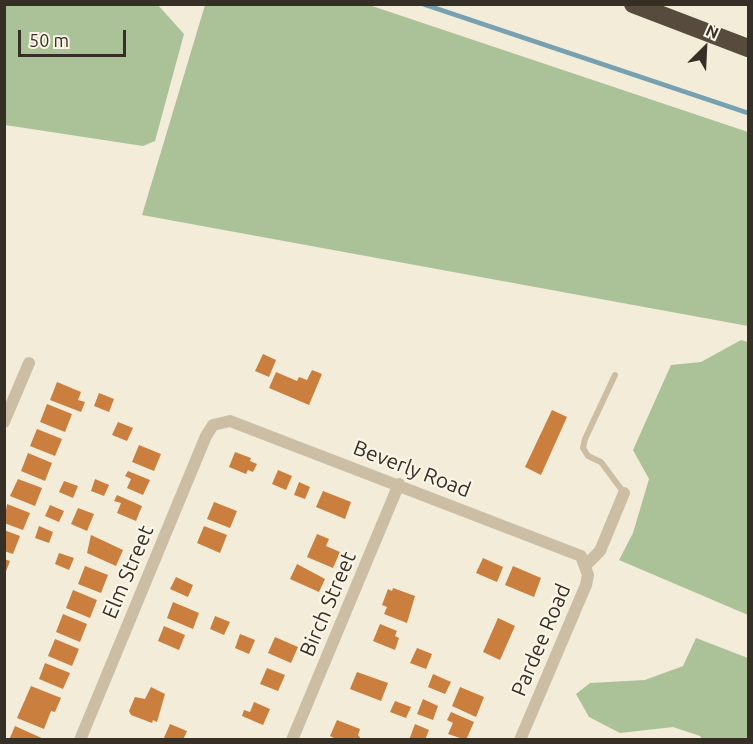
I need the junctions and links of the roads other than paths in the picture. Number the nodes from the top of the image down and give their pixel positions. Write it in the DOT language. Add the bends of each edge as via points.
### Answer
graph roads {
  1 [pos="633,4"];
  2 [pos="748,48"];
  3 [pos="29,363"];
  4 [pos="615,375"];
  5 [pos="4,422"];
  6 [pos="217,423"];
  7 [pos="399,484"];
  8 [pos="624,493"];
  9 [pos="586,564"];
  10 [pos="80,740"];
  11 [pos="292,740"];
  12 [pos="520,740"];
  1 -- 2 [label="highway"];
  3 -- 5 [label="street"];
  4 -- 8 [label="lane" via="583,448 588,456 601,462"];
  6 -- 7 [label="street, Beverly Road" via="236,422"];
  6 -- 10 [label="street, Elm Street" via="206,436"];
  7 -- 9 [label="street, Beverly Road" via="575,551"];
  7 -- 11 [label="street, Birch Street"];
  8 -- 9 [label="street, Pardee Road" via="600,551"];
  9 -- 12 [label="street, Pardee Road" via="586,585"];
}
